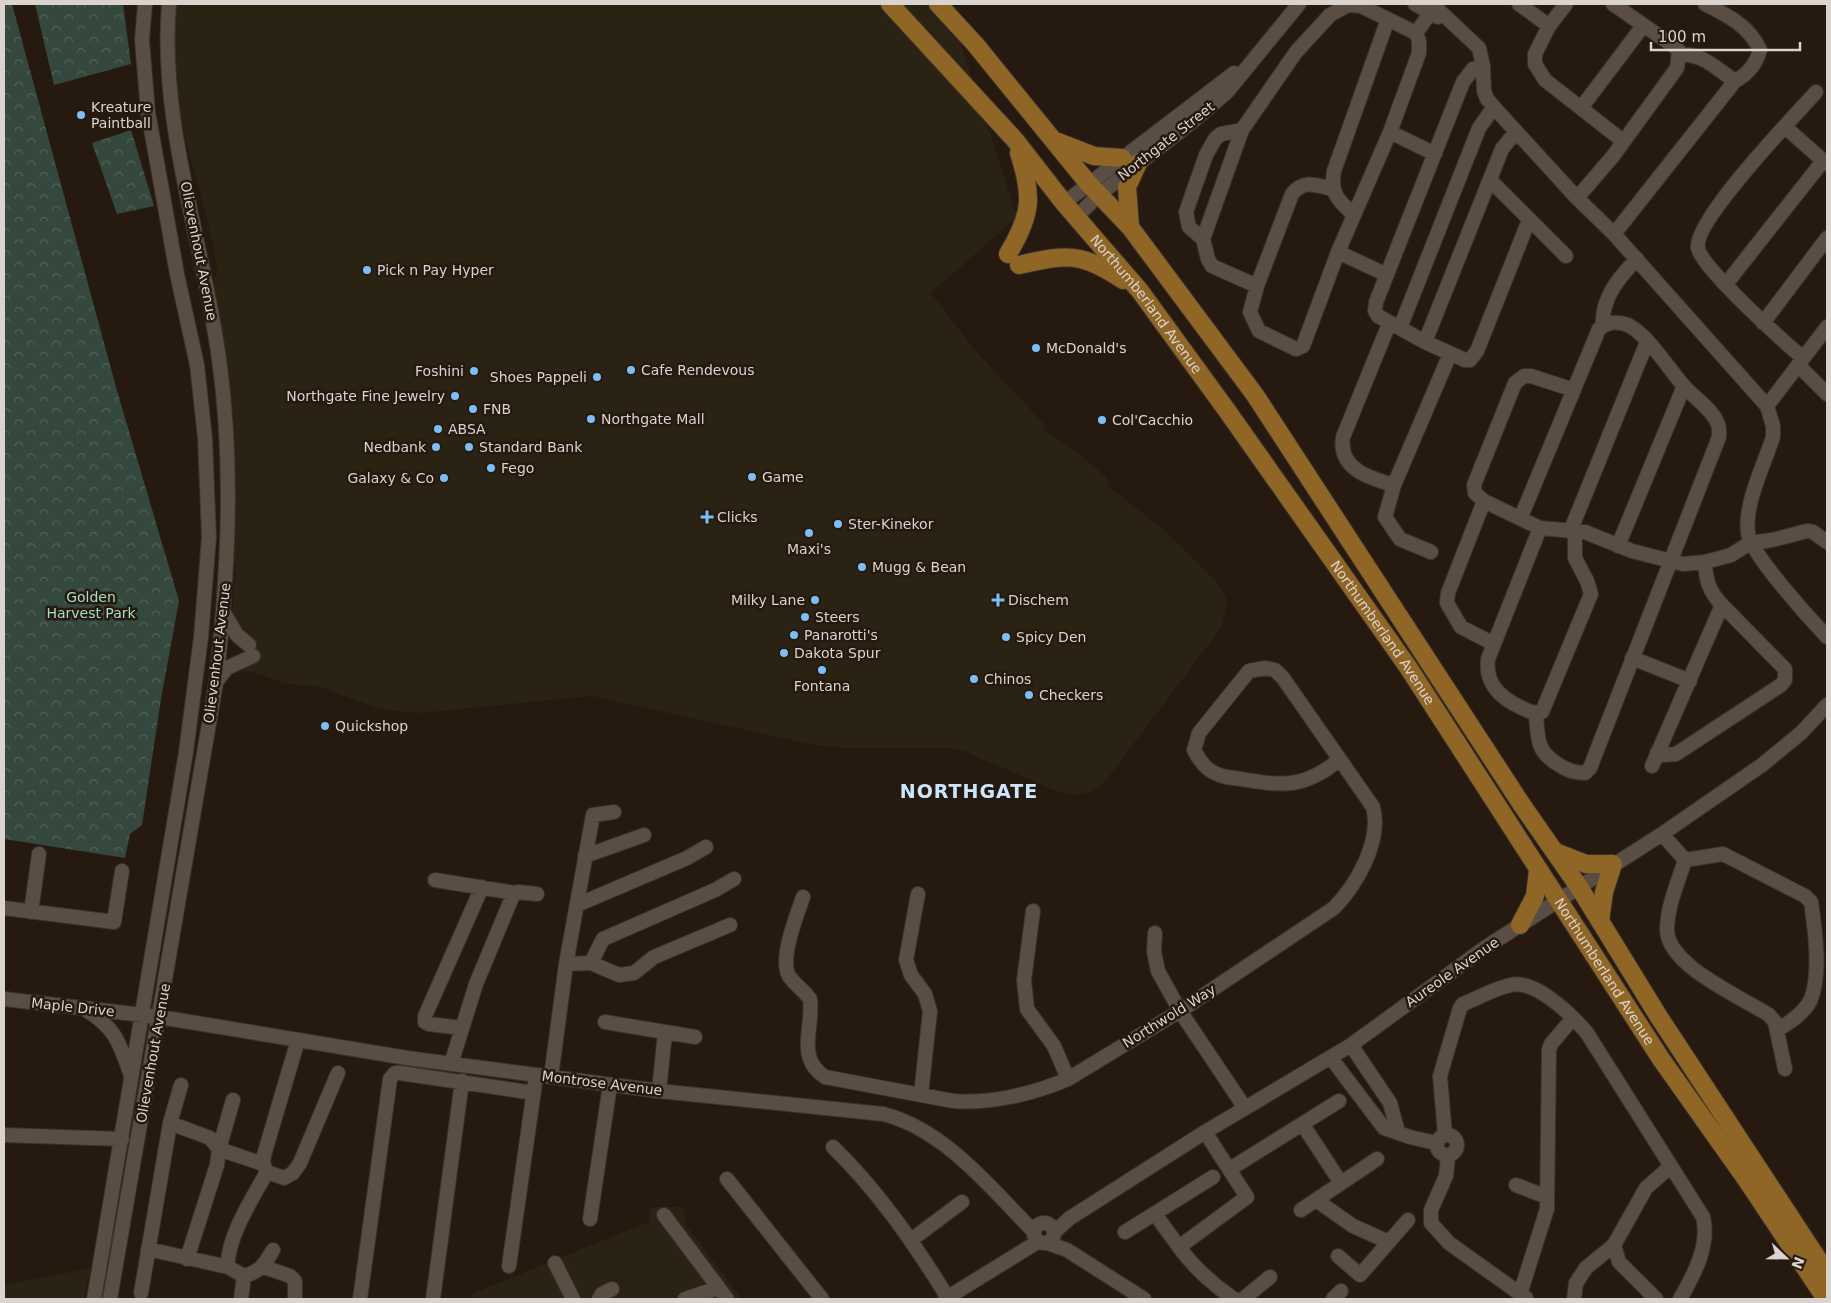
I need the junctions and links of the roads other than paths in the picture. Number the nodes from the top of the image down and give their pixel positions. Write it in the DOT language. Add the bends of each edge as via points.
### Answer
graph roads {
  1 [pos="145,4"];
  2 [pos="169,4"];
  3 [pos="890,4"];
  4 [pos="938,4"];
  5 [pos="1298,4"];
  6 [pos="1414,4"];
  7 [pos="1566,4"];
  8 [pos="1613,4"];
  9 [pos="1705,4"];
  10 [pos="1524,5"];
  11 [pos="1434,7"];
  12 [pos="1388,19"];
  13 [pos="1549,26"];
  14 [pos="1642,26"];
  15 [pos="1416,33"];
  16 [pos="1680,55"];
  17 [pos="1483,66"];
  18 [pos="1735,81"];
  19 [pos="1816,92"];
  20 [pos="1494,107"];
  21 [pos="1581,108"];
  22 [pos="1785,127"];
  23 [pos="1242,130"];
  24 [pos="1390,132"];
  25 [pos="1518,134"];
  26 [pos="1053,139"];
  27 [pos="1015,140"];
  28 [pos="1623,141"];
  29 [pos="1435,154"];
  30 [pos="1130,160"];
  31 [pos="1825,162"];
  32 [pos="1490,180"];
  33 [pos="1094,189"];
  34 [pos="1332,189"];
  35 [pos="1577,198"];
  36 [pos="1064,204"];
  37 [pos="1354,215"];
  38 [pos="1076,217"];
  39 [pos="1529,220"];
  40 [pos="1130,227"];
  41 [pos="1614,234"];
  42 [pos="1827,238"];
  43 [pos="1203,239"];
  44 [pos="1338,252"];
  45 [pos="1566,256"];
  46 [pos="1637,259"];
  47 [pos="1387,275"];
  48 [pos="1726,284"];
  49 [pos="1257,286"];
  50 [pos="1140,291"];
  51 [pos="1763,323"];
  52 [pos="1603,325"];
  53 [pos="1395,326"];
  54 [pos="1827,327"];
  55 [pos="1425,342"];
  56 [pos="1647,342"];
  57 [pos="1450,354"];
  58 [pos="1800,361"];
  59 [pos="1684,386"];
  60 [pos="1574,390"];
  61 [pos="1827,394"];
  62 [pos="1767,406"];
  63 [pos="1394,485"];
  64 [pos="1484,502"];
  65 [pos="1521,517"];
  66 [pos="1540,528"];
  67 [pos="1572,532"];
  68 [pos="1827,542"];
  69 [pos="1750,543"];
  70 [pos="1618,546"];
  71 [pos="1431,552"];
  72 [pos="1669,561"];
  73 [pos="1706,562"];
  74 [pos="1722,605"];
  75 [pos="224,613"];
  76 [pos="1827,637"];
  77 [pos="1494,644"];
  78 [pos="1632,658"];
  79 [pos="1690,681"];
  80 [pos="216,683"];
  81 [pos="1827,694"];
  82 [pos="1824,707"];
  83 [pos="1536,714"];
  84 [pos="1339,760"];
  85 [pos="614,812"];
  86 [pos="1662,834"];
  87 [pos="644,835"];
  88 [pos="706,847"];
  89 [pos="1554,851"];
  90 [pos="39,854"];
  91 [pos="585,856"];
  92 [pos="1685,860"];
  93 [pos="1613,864"];
  94 [pos="1538,870"];
  95 [pos="122,871"];
  96 [pos="734,879"];
  97 [pos="435,880"];
  98 [pos="482,887"];
  99 [pos="1579,887"];
  100 [pos="515,893"];
  101 [pos="537,894"];
  102 [pos="918,894"];
  103 [pos="803,897"];
  104 [pos="1558,901"];
  105 [pos="577,905"];
  106 [pos="4,908"];
  107 [pos="1033,911"];
  108 [pos="31,912"];
  109 [pos="1600,921"];
  110 [pos="730,925"];
  111 [pos="1520,926"];
  112 [pos="1155,933"];
  113 [pos="591,963"];
  114 [pos="566,964"];
  115 [pos="4,999"];
  116 [pos="82,1007"];
  117 [pos="1180,1011"];
  118 [pos="143,1014"];
  119 [pos="160,1017"];
  120 [pos="1574,1018"];
  121 [pos="605,1022"];
  122 [pos="462,1028"];
  123 [pos="1777,1030"];
  124 [pos="665,1032"];
  125 [pos="695,1037"];
  126 [pos="298,1040"];
  127 [pos="1351,1045"];
  128 [pos="1330,1058"];
  129 [pos="452,1064"];
  130 [pos="1785,1069"];
  131 [pos="338,1073"];
  132 [pos="536,1075"];
  133 [pos="551,1077"];
  134 [pos="132,1079"];
  135 [pos="1068,1079"];
  136 [pos="462,1081"];
  137 [pos="610,1084"];
  138 [pos="181,1086"];
  139 [pos="1378,1086"];
  140 [pos="659,1091"];
  141 [pos="534,1093"];
  142 [pos="921,1095"];
  143 [pos="1360,1098"];
  144 [pos="232,1100"];
  145 [pos="1339,1101"];
  146 [pos="1245,1108"];
  147 [pos="170,1123"];
  148 [pos="1303,1125"];
  149 [pos="1205,1132"];
  150 [pos="1398,1132"];
  151 [pos="4,1135"];
  152 [pos="122,1139"];
  153 [pos="1441,1139"];
  154 [pos="833,1147"];
  155 [pos="219,1149"];
  156 [pos="1376,1159"];
  157 [pos="1671,1166"];
  158 [pos="265,1168"];
  159 [pos="1230,1169"];
  160 [pos="1213,1177"];
  161 [pos="727,1180"];
  162 [pos="1341,1182"];
  163 [pos="1516,1185"];
  164 [pos="1547,1197"];
  165 [pos="1316,1200"];
  166 [pos="962,1202"];
  167 [pos="1301,1210"];
  168 [pos="1155,1214"];
  169 [pos="664,1216"];
  170 [pos="590,1219"];
  171 [pos="1408,1220"];
  172 [pos="1125,1232"];
  173 [pos="1044,1234"];
  174 [pos="911,1240"];
  175 [pos="1389,1242"];
  176 [pos="1614,1245"];
  177 [pos="1179,1247"];
  178 [pos="148,1249"];
  179 [pos="273,1250"];
  180 [pos="1338,1256"];
  181 [pos="187,1260"];
  182 [pos="555,1263"];
  183 [pos="509,1266"];
  184 [pos="228,1267"];
  185 [pos="264,1267"];
  186 [pos="1827,1273"];
  187 [pos="244,1276"];
  188 [pos="1270,1277"];
  189 [pos="718,1288"];
  190 [pos="612,1289"];
  191 [pos="141,1293"];
  192 [pos="1524,1297"];
  193 [pos="946,1298"];
  194 [pos="94,1299"];
  195 [pos="110,1299"];
  196 [pos="240,1299"];
  197 [pos="295,1299"];
  198 [pos="360,1299"];
  199 [pos="433,1299"];
  200 [pos="573,1299"];
  201 [pos="599,1299"];
  202 [pos="685,1299"];
  203 [pos="727,1299"];
  204 [pos="822,1299"];
  205 [pos="1144,1299"];
  206 [pos="1234,1299"];
  207 [pos="1243,1299"];
  208 [pos="1574,1299"];
  209 [pos="1656,1299"];
  210 [pos="1680,1299"];
  211 [pos="1826,1299"];
  1 -- 118 [label="street, Olievenhout Avenue" via="142,40 148,112 197,365 205,438 209,536 201,637 186,752"];
  2 -- 75 [label="street, Olievenhout Avenue" via="166,40 170,106 219,359 226,435"];
  3 -- 27 [label="main road, Northumberland Avenue"];
  4 -- 26 [label="main road, Northumberland Avenue"];
  5 -- 30 [label="street, Northgate Street" via="1218,100"];
  6 -- 11 [label="street"];
  7 -- 13 [label="street"];
  8 -- 14 [label="street"];
  9 -- 18 [label="street" via="1745,27 1760,50 1752,68"];
  10 -- 13 [label="street"];
  11 -- 15 [label="street"];
  11 -- 17 [label="street" via="1479,48"];
  12 -- 15 [label="street"];
  12 -- 23 [label="street" via="1352,5 1330,15 1296,52"];
  12 -- 34 [label="street" via="1334,171"];
  13 -- 21 [label="street" via="1535,54 1535,64 1545,80"];
  14 -- 16 [label="street" via="1675,47"];
  14 -- 21 [label="street"];
  15 -- 24 [label="street" via="1419,53"];
  16 -- 18 [label="street" via="1698,56"];
  16 -- 28 [label="street" via="1676,68"];
  17 -- 20 [label="street" via="1484,91"];
  17 -- 29 [label="street" via="1473,69 1465,78"];
  18 -- 41 [label="street"];
  19 -- 22 [label="street"];
  20 -- 25 [label="street"];
  20 -- 53 [label="street" via="1479,128"];
  21 -- 28 [label="street"];
  22 -- 31 [label="street"];
  22 -- 48 [label="street" via="1717,206 1697,241 1698,250"];
  23 -- 43 [label="street"];
  23 -- 43 [label="street" via="1221,134 1206,155 1186,212 1189,227"];
  24 -- 29 [label="street"];
  24 -- 37 [label="street"];
  25 -- 32 [label="street" via="1506,143"];
  25 -- 35 [label="street"];
  26 -- 30 [label="main road" via="1094,156"];
  26 -- 33 [label="main road, Northumberland Avenue"];
  27 -- 36 [label="main road, Northumberland Avenue"];
  27 -- 50 [label="main road" via="1028,181 1030,200 1014,259 1070,256 1087,259"];
  28 -- 35 [label="street"];
  29 -- 47 [label="street"];
  30 -- 33 [label="street, Northgate Street"];
  30 -- 40 [label="main road" via="1127,187"];
  31 -- 48 [label="street"];
  32 -- 39 [label="street"];
  32 -- 55 [label="street"];
  33 -- 36 [label="street, Northgate Street"];
  33 -- 38 [label="street, Northgate Street"];
  33 -- 40 [label="main road, Northumberland Avenue"];
  34 -- 37 [label="street"];
  34 -- 49 [label="street" via="1306,183 1298,186 1292,194"];
  35 -- 41 [label="street"];
  36 -- 38 [label="main road, Northumberland Avenue"];
  37 -- 44 [label="street"];
  38 -- 50 [label="main road, Northumberland Avenue"];
  39 -- 45 [label="street"];
  39 -- 57 [label="street" via="1477,351 1470,360"];
  40 -- 89 [label="main road, Northumberland Avenue" via="1255,394"];
  41 -- 46 [label="street"];
  42 -- 51 [label="street"];
  43 -- 49 [label="street" via="1212,266"];
  44 -- 47 [label="street"];
  44 -- 49 [label="street" via="1302,346 1296,349 1259,331 1254,324 1250,312"];
  46 -- 52 [label="street" via="1620,276 1607,299 1602,314"];
  46 -- 62 [label="street"];
  47 -- 53 [label="street" via="1375,310"];
  48 -- 51 [label="street"];
  50 -- 94 [label="main road, Northumberland Avenue" via="1408,668"];
  51 -- 58 [label="street"];
  52 -- 56 [label="street" via="1620,322 1630,326"];
  52 -- 60 [label="street"];
  53 -- 55 [label="street"];
  53 -- 63 [label="street" via="1343,437 1342,447 1359,473"];
  54 -- 58 [label="street"];
  55 -- 57 [label="street"];
  56 -- 59 [label="street"];
  56 -- 67 [label="street"];
  57 -- 63 [label="street"];
  58 -- 61 [label="street"];
  58 -- 62 [label="street"];
  59 -- 70 [label="street"];
  59 -- 72 [label="street" via="1718,423 1719,437"];
  60 -- 64 [label="street" via="1531,376 1515,382 1474,485 1475,493"];
  60 -- 65 [label="street"];
  62 -- 69 [label="street" via="1773,437 1751,502 1748,520"];
  63 -- 71 [label="street" via="1385,518 1387,522 1400,539"];
  64 -- 65 [label="street"];
  64 -- 77 [label="street" via="1448,593 1447,603 1466,632"];
  65 -- 66 [label="street"];
  66 -- 67 [label="street"];
  66 -- 77 [label="street"];
  67 -- 70 [label="street" via="1585,532"];
  67 -- 83 [label="street" via="1575,558 1591,594 1542,712"];
  68 -- 69 [label="street" via="1807,530"];
  69 -- 73 [label="street" via="1731,555"];
  69 -- 76 [label="street"];
  70 -- 72 [label="street"];
  72 -- 73 [label="street" via="1683,564"];
  72 -- 78 [label="street"];
  73 -- 74 [label="street" via="1710,593"];
  74 -- 79 [label="street"];
  74 -- 79 [label="street" via="1785,669 1785,680 1676,754 1655,759"];
  75 -- 80 [label="street, Olievenhout Avenue"];
  75 -- 80 [label="street" via="251,650 228,668"];
  77 -- 83 [label="street" via="1488,659 1488,677 1504,699"];
  78 -- 79 [label="street"];
  78 -- 83 [label="street" via="1590,768 1585,773 1568,771 1542,753"];
  80 -- 119 [label="street, Olievenhout Avenue"];
  81 -- 82 [label="street, Aureole Avenue"];
  82 -- 86 [label="street, Aureole Avenue" via="1802,732 1762,764"];
  84 -- 84 [label="street, Northwold Way" via="1321,774 1294,784 1216,775 1206,768 1194,750 1199,733 1249,671 1265,668 1275,670 1293,690"];
  84 -- 117 [label="street, Northwold Way" via="1369,799 1376,816 1372,842 1351,886 1334,908"];
  85 -- 91 [label="street" via="593,816"];
  86 -- 92 [label="street"];
  86 -- 93 [label="street, Aureole Avenue"];
  87 -- 91 [label="street"];
  88 -- 105 [label="street"];
  89 -- 93 [label="main road" via="1579,862"];
  89 -- 99 [label="main road, Northumberland Avenue"];
  90 -- 108 [label="street"];
  91 -- 105 [label="street"];
  92 -- 123 [label="street" via="1668,917 1670,947 1691,968 1769,1015"];
  92 -- 123 [label="street" via="1723,854 1805,896 1810,902 1817,972 1810,1000 1790,1023"];
  93 -- 99 [label="street, Aureole Avenue"];
  93 -- 109 [label="main road" via="1604,892"];
  94 -- 104 [label="main road, Northumberland Avenue"];
  94 -- 111 [label="main road" via="1535,896"];
  95 -- 108 [label="street" via="114,922"];
  96 -- 113 [label="street" via="603,939"];
  97 -- 98 [label="street"];
  98 -- 100 [label="street"];
  98 -- 122 [label="street" via="425,1016 425,1022 429,1024"];
  99 -- 104 [label="street, Aureole Avenue"];
  99 -- 109 [label="main road, Northumberland Avenue"];
  100 -- 101 [label="street"];
  100 -- 122 [label="street" via="476,984"];
  102 -- 142 [label="street" via="906,960 911,975 925,994 930,1011"];
  103 -- 142 [label="street, Northwold Way" via="786,960 788,972 810,999 808,1055 816,1071 825,1077"];
  104 -- 111 [label="street, Aureole Avenue"];
  104 -- 211 [label="main road, Northumberland Avenue"];
  105 -- 114 [label="street"];
  106 -- 108 [label="street"];
  107 -- 135 [label="street" via="1024,980 1026,1008 1054,1046"];
  109 -- 186 [label="main road, Northumberland Avenue"];
  110 -- 113 [label="street" via="654,957 634,974 619,975"];
  111 -- 127 [label="street, Aureole Avenue"];
  112 -- 117 [label="street" via="1156,962"];
  113 -- 114 [label="street"];
  114 -- 133 [label="street"];
  115 -- 116 [label="street, Maple Drive"];
  116 -- 118 [label="street, Maple Drive"];
  116 -- 134 [label="street" via="114,1032"];
  117 -- 135 [label="street, Northwold Way"];
  117 -- 146 [label="street"];
  118 -- 119 [label="street, Maple Drive"];
  118 -- 134 [label="street, Olievenhout Avenue"];
  119 -- 126 [label="street, Montrose Avenue"];
  119 -- 195 [label="street, Olievenhout Avenue"];
  120 -- 153 [label="street" via="1532,986 1512,984 1463,1004 1440,1076"];
  120 -- 157 [label="street" via="1587,1033"];
  120 -- 164 [label="street" via="1549,1050"];
  121 -- 124 [label="street"];
  122 -- 129 [label="street"];
  123 -- 130 [label="street"];
  124 -- 125 [label="street"];
  124 -- 140 [label="street"];
  126 -- 129 [label="street, Montrose Avenue"];
  126 -- 158 [label="street" via="264,1155"];
  127 -- 128 [label="street, Aureole Avenue"];
  127 -- 139 [label="street"];
  128 -- 143 [label="street"];
  128 -- 146 [label="street, Aureole Avenue"];
  129 -- 132 [label="street, Montrose Avenue"];
  131 -- 158 [label="street" via="293,1173 284,1178"];
  132 -- 133 [label="street, Montrose Avenue"];
  132 -- 141 [label="street"];
  133 -- 137 [label="street, Montrose Avenue"];
  134 -- 152 [label="street, Olievenhout Avenue"];
  135 -- 142 [label="street, Northwold Way" via="1016,1095 971,1102"];
  136 -- 141 [label="street"];
  136 -- 198 [label="street" via="400,1072 390,1079"];
  136 -- 199 [label="street"];
  137 -- 140 [label="street, Montrose Avenue"];
  137 -- 170 [label="street"];
  138 -- 147 [label="street"];
  139 -- 143 [label="street"];
  139 -- 150 [label="street" via="1390,1103"];
  140 -- 173 [label="street, Montrose Avenue" via="894,1116 939,1140"];
  141 -- 183 [label="street"];
  143 -- 150 [label="street" via="1384,1128"];
  144 -- 155 [label="street"];
  145 -- 148 [label="street"];
  146 -- 149 [label="street, Aureole Avenue"];
  147 -- 155 [label="street" via="210,1138"];
  147 -- 178 [label="street"];
  148 -- 159 [label="street"];
  148 -- 162 [label="street"];
  149 -- 159 [label="street"];
  149 -- 173 [label="street, Aureole Avenue"];
  150 -- 153 [label="street"];
  151 -- 152 [label="street"];
  152 -- 194 [label="street, Olievenhout Avenue"];
  153 -- 192 [label="street" via="1453,1137 1457,1144 1455,1152 1448,1156 1446,1176 1431,1210 1431,1223 1449,1243"];
  154 -- 174 [label="street"];
  155 -- 158 [label="street"];
  155 -- 181 [label="street" via="217,1165"];
  156 -- 162 [label="street"];
  157 -- 176 [label="street" via="1646,1188"];
  157 -- 210 [label="street" via="1703,1217 1706,1232 1699,1258"];
  158 -- 184 [label="street" via="234,1237 227,1258"];
  159 -- 177 [label="street" via="1247,1197"];
  160 -- 168 [label="street"];
  161 -- 204 [label="street"];
  162 -- 165 [label="street"];
  163 -- 164 [label="street"];
  164 -- 192 [label="street" via="1547,1209"];
  165 -- 167 [label="street"];
  165 -- 175 [label="street" via="1353,1226"];
  166 -- 174 [label="street"];
  168 -- 172 [label="street"];
  168 -- 177 [label="street"];
  169 -- 189 [label="street"];
  171 -- 175 [label="street"];
  173 -- 193 [label="street, Aureole Avenue"];
  173 -- 205 [label="street, Montrose Avenue"];
  174 -- 193 [label="street"];
  175 -- 180 [label="street" via="1360,1275"];
  176 -- 208 [label="street" via="1586,1268 1576,1283"];
  176 -- 209 [label="street" via="1619,1262"];
  177 -- 206 [label="street" via="1212,1284"];
  178 -- 181 [label="street"];
  178 -- 191 [label="street"];
  179 -- 185 [label="street"];
  181 -- 184 [label="street"];
  182 -- 200 [label="street"];
  184 -- 187 [label="street"];
  185 -- 187 [label="street"];
  185 -- 197 [label="street" via="295,1281"];
  187 -- 196 [label="street"];
  188 -- 207 [label="street"];
  189 -- 202 [label="street"];
  189 -- 203 [label="street"];
  190 -- 201 [label="street"];
}
